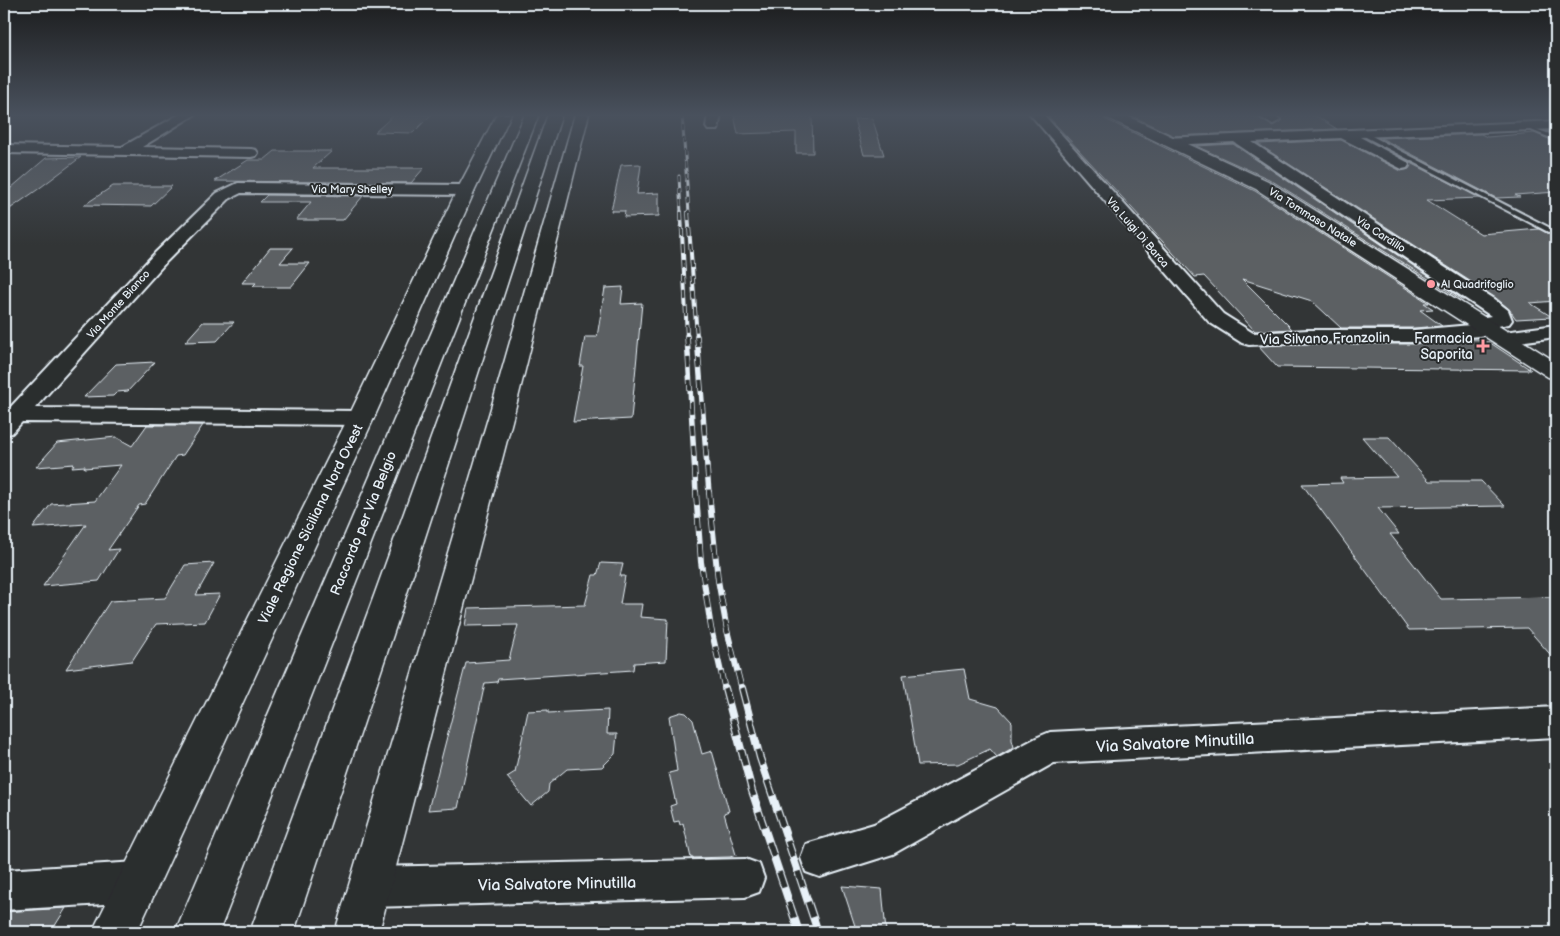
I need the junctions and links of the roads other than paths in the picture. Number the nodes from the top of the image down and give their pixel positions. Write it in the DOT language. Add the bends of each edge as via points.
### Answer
graph roads {
  1 [pos="482,158"];
  2 [pos="514,158"];
  3 [pos="540,158"];
  4 [pos="570,158"];
  5 [pos="1074,158"];
  6 [pos="1205,158"];
  7 [pos="1267,158"];
  8 [pos="1388,158"];
  9 [pos="1409,158"];
  10 [pos="1402,165"];
  11 [pos="238,188"];
  12 [pos="466,190"];
  13 [pos="1556,234"];
  14 [pos="1491,330"];
  15 [pos="1556,331"];
  16 [pos="1249,339"];
  17 [pos="1556,372"];
  18 [pos="361,418"];
  19 [pos="10,421"];
  20 [pos="1556,722"];
  21 [pos="236,834"];
  22 [pos="302,844"];
  23 [pos="820,858"];
  24 [pos="745,878"];
  25 [pos="138,882"];
  26 [pos="370,887"];
  27 [pos="4,890"];
  28 [pos="114,932"];
  29 [pos="182,932"];
  30 [pos="197,932"];
  31 [pos="272,932"];
  32 [pos="278,932"];
  33 [pos="357,932"];
  1 -- 12 [label="main road, Viale Regione Siciliana Nord Ovest"];
  2 -- 21 [label="main road, Raccordo per Via Belgio"];
  3 -- 22 [label="main road"];
  4 -- 26 [label="main road"];
  5 -- 16 [label="street, Via Luigi Di Barca" via="1216,318"];
  6 -- 14 [label="main road, Via Tommaso Natale" via="1262,184"];
  7 -- 14 [label="street, Via Cardillo" via="1488,304 1501,314 1502,320"];
  8 -- 10 [label="street"];
  9 -- 13 [label="lane"];
  11 -- 12 [label="street, Via Mary Shelley"];
  11 -- 19 [label="street, Via Monte Bianco" via="223,196 161,257"];
  12 -- 18 [label="main road, Viale Regione Siciliana Nord Ovest"];
  14 -- 15 [label="street"];
  14 -- 16 [label="street, Via Silvano Franzolin" via="1414,336"];
  14 -- 17 [label="main road, Via Tommaso Natale"];
  18 -- 19 [label="street"];
  18 -- 25 [label="main road, Viale Regione Siciliana Nord Ovest"];
  20 -- 23 [label="street, Via Salvatore Minutilla" via="1050,748 880,841"];
  21 -- 29 [label="main road"];
  21 -- 30 [label="main road, Raccordo per Via Belgio"];
  22 -- 31 [label="main road"];
  22 -- 32 [label="main road"];
  24 -- 26 [label="street, Via Salvatore Minutilla"];
  25 -- 27 [label="street"];
  25 -- 28 [label="main road, Viale Regione Siciliana Nord Ovest"];
  26 -- 33 [label="main road"];
}
